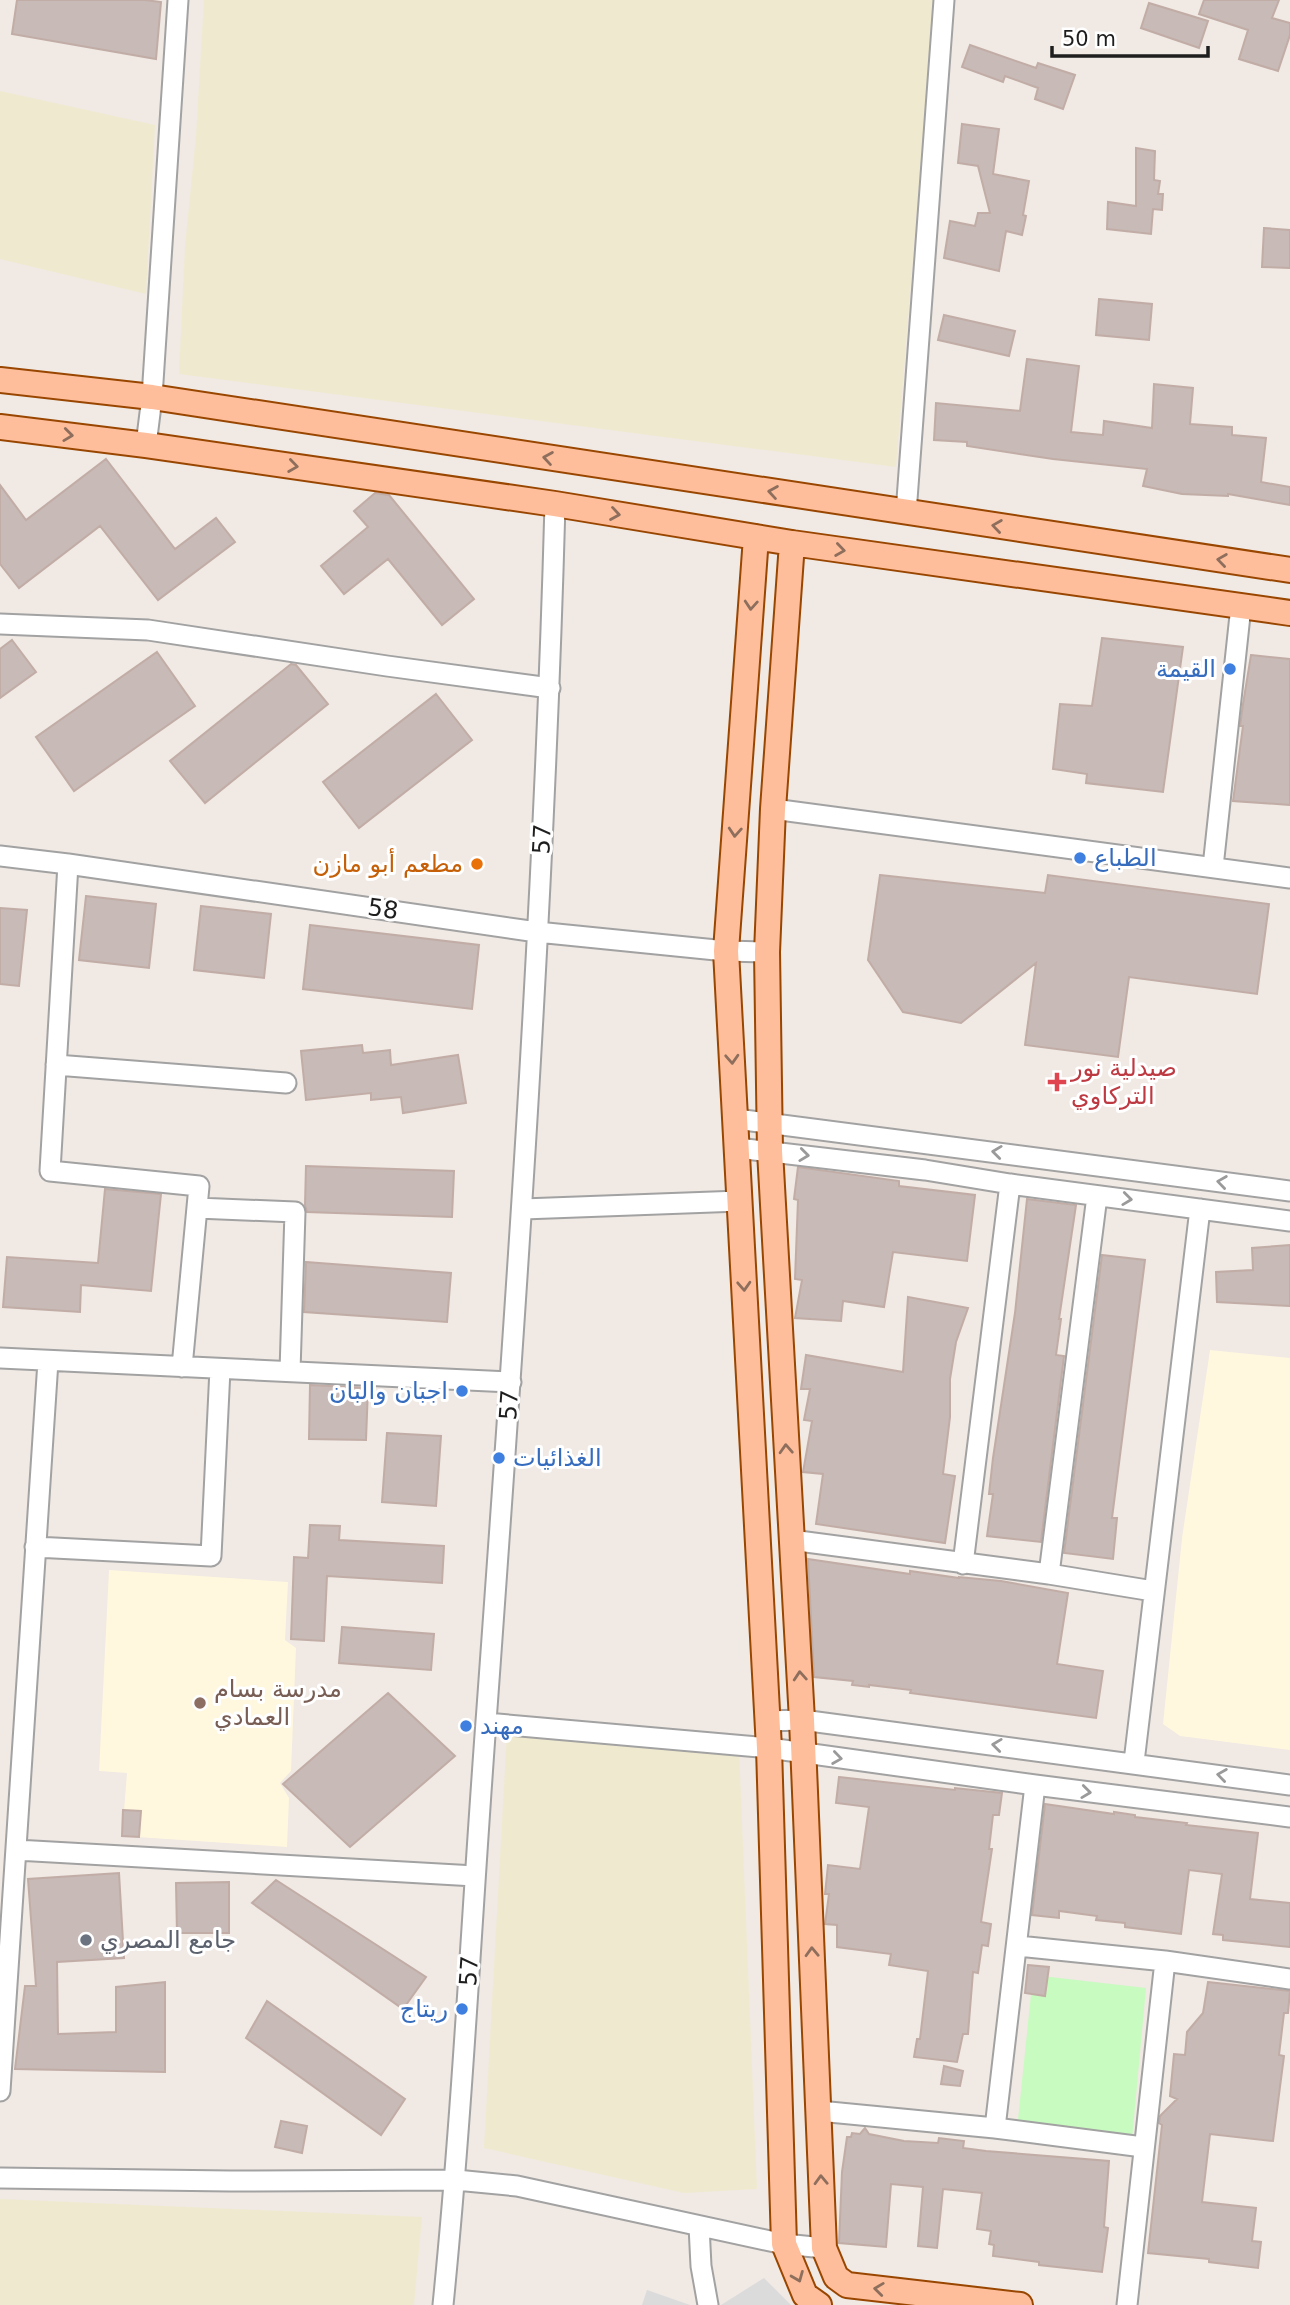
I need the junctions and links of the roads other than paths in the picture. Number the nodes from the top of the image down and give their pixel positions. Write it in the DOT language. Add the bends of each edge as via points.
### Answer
graph roads {
  1 [pos="178,0"];
  2 [pos="944,0"];
  3 [pos="0,380"];
  4 [pos="152,397"];
  5 [pos="0,427"];
  6 [pos="146,445"];
  7 [pos="555,504"];
  8 [pos="906,513"];
  9 [pos="756,537"];
  10 [pos="792,543"];
  11 [pos="1290,570"];
  12 [pos="1241,606"];
  13 [pos="1290,613"];
  14 [pos="0,624"];
  15 [pos="550,688"];
  16 [pos="773,809"];
  17 [pos="0,856"];
  18 [pos="68,864"];
  19 [pos="1213,867"];
  20 [pos="1290,878"];
  21 [pos="537,932"];
  22 [pos="726,951"];
  23 [pos="767,952"];
  24 [pos="56,1065"];
  25 [pos="286,1083"];
  26 [pos="736,1119"];
  27 [pos="770,1122"];
  28 [pos="737,1148"];
  29 [pos="770,1151"];
  30 [pos="1010,1184"];
  31 [pos="1290,1191"];
  32 [pos="1097,1195"];
  33 [pos="740,1201"];
  34 [pos="197,1208"];
  35 [pos="523,1209"];
  36 [pos="1200,1209"];
  37 [pos="1290,1221"];
  38 [pos="0,1358"];
  39 [pos="48,1361"];
  40 [pos="182,1367"];
  41 [pos="220,1369"];
  42 [pos="290,1371"];
  43 [pos="511,1382"];
  44 [pos="791,1540"];
  45 [pos="35,1547"];
  46 [pos="963,1564"];
  47 [pos="1049,1574"];
  48 [pos="1153,1591"];
  49 [pos="802,1720"];
  50 [pos="767,1721"];
  51 [pos="486,1723"];
  52 [pos="769,1748"];
  53 [pos="804,1754"];
  54 [pos="1134,1762"];
  55 [pos="1290,1785"];
  56 [pos="1035,1786"];
  57 [pos="1290,1817"];
  58 [pos="16,1850"];
  59 [pos="475,1876"];
  60 [pos="1018,1945"];
  61 [pos="1165,1961"];
  62 [pos="1290,1979"];
  63 [pos="0,2091"];
  64 [pos="819,2111"];
  65 [pos="995,2128"];
  66 [pos="1143,2147"];
  67 [pos="0,2178"];
  68 [pos="456,2180"];
  69 [pos="699,2226"];
  70 [pos="784,2244"];
  71 [pos="824,2248"];
  72 [pos="443,2305"];
  73 [pos="708,2305"];
  74 [pos="818,2305"];
  75 [pos="1020,2305"];
  76 [pos="1127,2305"];
  1 -- 4 [label="street"];
  2 -- 8 [label="street"];
  3 -- 4 [label="main road"];
  4 -- 6 [label="street"];
  8 -- 4 [label="main road, one-way"];
  5 -- 6 [label="main road, one-way"];
  6 -- 7 [label="main road, one-way"];
  7 -- 9 [label="main road, one-way"];
  7 -- 15 [label="street, 57"];
  11 -- 8 [label="main road, one-way"];
  9 -- 10 [label="main road"];
  9 -- 22 [label="main road, one-way"];
  10 -- 12 [label="main road, one-way"];
  10 -- 16 [label="main road"];
  12 -- 13 [label="main road"];
  12 -- 19 [label="street"];
  14 -- 15 [label="street" via="148,630"];
  15 -- 21 [label="street, 57"];
  16 -- 19 [label="street"];
  16 -- 23 [label="main road"];
  17 -- 18 [label="street, 58"];
  18 -- 21 [label="street, 58"];
  18 -- 24 [label="street"];
  19 -- 20 [label="street"];
  21 -- 22 [label="street, 58"];
  21 -- 35 [label="street, 57"];
  22 -- 23 [label="street, 58"];
  22 -- 26 [label="main road, one-way"];
  23 -- 27 [label="main road"];
  24 -- 25 [label="street"];
  24 -- 34 [label="street" via="50,1171 199,1186"];
  26 -- 27 [label="street"];
  26 -- 28 [label="main road"];
  27 -- 29 [label="main road"];
  31 -- 27 [label="street, one-way"];
  28 -- 29 [label="street"];
  28 -- 33 [label="main road"];
  29 -- 30 [label="street, one-way"];
  44 -- 29 [label="main road, one-way"];
  30 -- 32 [label="street"];
  30 -- 46 [label="street"];
  32 -- 36 [label="street, one-way"];
  32 -- 47 [label="street"];
  33 -- 35 [label="street"];
  33 -- 50 [label="main road, one-way"];
  34 -- 40 [label="street"];
  34 -- 42 [label="street" via="295,1212"];
  35 -- 43 [label="street, 57"];
  36 -- 37 [label="street"];
  36 -- 48 [label="street"];
  38 -- 39 [label="street"];
  39 -- 40 [label="street"];
  39 -- 45 [label="street"];
  40 -- 41 [label="street"];
  41 -- 42 [label="street"];
  41 -- 45 [label="street" via="211,1556"];
  42 -- 43 [label="street"];
  43 -- 51 [label="street, 57"];
  44 -- 46 [label="street"];
  49 -- 44 [label="main road, one-way"];
  45 -- 58 [label="street"];
  46 -- 47 [label="street"];
  47 -- 48 [label="street"];
  48 -- 54 [label="street"];
  49 -- 50 [label="street"];
  49 -- 53 [label="main road"];
  54 -- 49 [label="street, one-way"];
  50 -- 52 [label="main road"];
  51 -- 52 [label="street"];
  51 -- 59 [label="street, 57"];
  52 -- 53 [label="street"];
  52 -- 70 [label="main road"];
  53 -- 56 [label="street, one-way"];
  64 -- 53 [label="main road, one-way"];
  55 -- 54 [label="street, one-way"];
  56 -- 57 [label="street, one-way"];
  56 -- 60 [label="street"];
  58 -- 59 [label="street"];
  58 -- 63 [label="street"];
  59 -- 68 [label="street, 57"];
  60 -- 61 [label="street"];
  60 -- 65 [label="street"];
  61 -- 62 [label="street"];
  61 -- 66 [label="street"];
  64 -- 65 [label="street"];
  71 -- 64 [label="main road, one-way"];
  65 -- 66 [label="street"];
  66 -- 76 [label="street"];
  67 -- 68 [label="street"];
  68 -- 69 [label="street" via="517,2186"];
  68 -- 72 [label="street, 57"];
  69 -- 70 [label="street"];
  69 -- 73 [label="street"];
  70 -- 71 [label="street"];
  70 -- 74 [label="main road, one-way" via="805,2295"];
  75 -- 71 [label="main road, one-way" via="847,2285 836,2277"];
}
